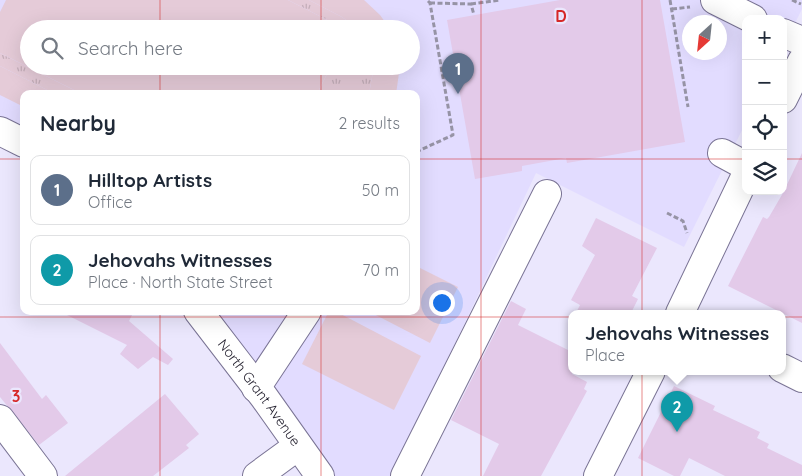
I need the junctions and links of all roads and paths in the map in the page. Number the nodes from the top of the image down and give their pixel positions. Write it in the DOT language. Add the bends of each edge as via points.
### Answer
graph roads {
  1 [pos="500,0"];
  2 [pos="670,0"];
  3 [pos="716,0"];
  4 [pos="792,0"];
  5 [pos="429,1"];
  6 [pos="471,4"];
  7 [pos="801,4"];
  8 [pos="474,15"];
  9 [pos="745,15"];
  10 [pos="787,35"];
  11 [pos="802,41"];
  12 [pos="802,61"];
  13 [pos="787,91"];
  14 [pos="688,107"];
  15 [pos="0,131"];
  16 [pos="20,141"];
  17 [pos="420,150"];
  18 [pos="722,153"];
  19 [pos="742,164"];
  20 [pos="742,183"];
  21 [pos="547,194"];
  22 [pos="667,213"];
  23 [pos="687,233"];
  24 [pos="681,310"];
  25 [pos="201,315"];
  26 [pos="304,315"];
  27 [pos="786,370"];
  28 [pos="649,375"];
  29 [pos="802,378"];
  30 [pos="256,388"];
  31 [pos="0,419"];
  32 [pos="298,446"];
  33 [pos="605,474"];
  34 [pos="43,476"];
  35 [pos="257,476"];
  36 [pos="320,476"];
  37 [pos="405,476"];
  1 -- 6 [label="path"];
  2 -- 14 [label="path"];
  3 -- 9 [label="street"];
  4 -- 7 [label="path"];
  5 -- 6 [label="path"];
  5 -- 17 [label="path" via="453,135"];
  6 -- 8 [label="path"];
  10 -- 11 [label="street"];
  12 -- 13 [label="street"];
  15 -- 16 [label="street"];
  18 -- 19 [label="street"];
  20 -- 24 [label="street"];
  21 -- 37 [label="street"];
  22 -- 23 [label="path" via="683,221"];
  25 -- 30 [label="street, North Grant Avenue"];
  26 -- 30 [label="street"];
  27 -- 29 [label="street"];
  28 -- 33 [label="street"];
  30 -- 32 [label="street, North Grant Avenue"];
  31 -- 34 [label="street"];
  32 -- 35 [label="street"];
  32 -- 36 [label="street, North Grant Avenue"];
}
